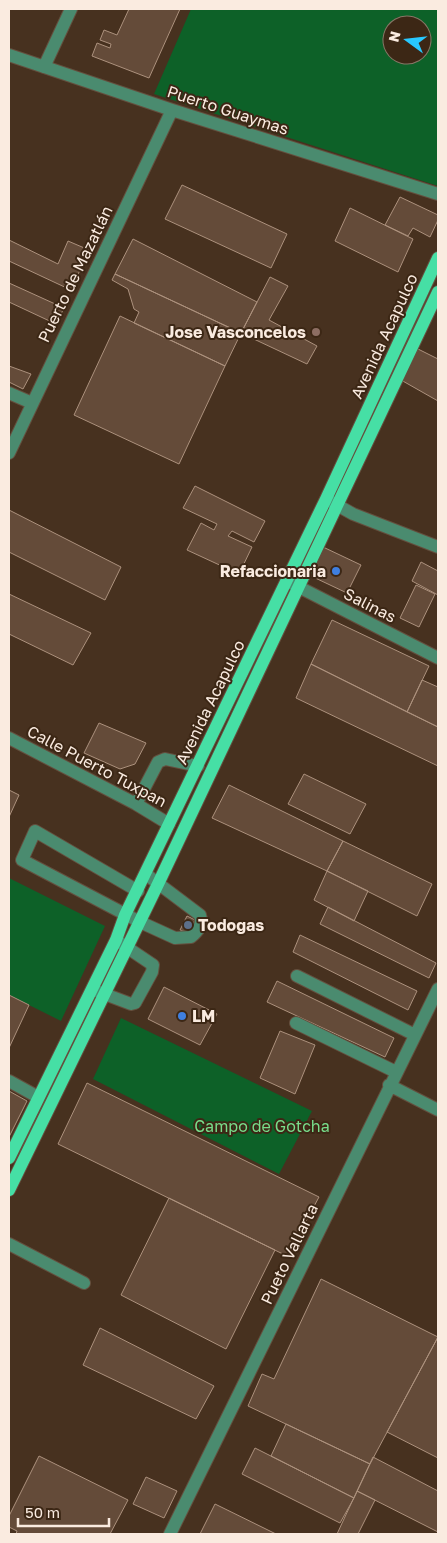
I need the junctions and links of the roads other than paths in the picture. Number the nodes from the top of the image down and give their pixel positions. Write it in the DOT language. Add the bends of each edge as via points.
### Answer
graph roads {
  1 [pos="71,9"];
  2 [pos="9,55"];
  3 [pos="44,66"];
  4 [pos="172,110"];
  5 [pos="438,194"];
  6 [pos="438,262"];
  7 [pos="438,292"];
  8 [pos="9,393"];
  9 [pos="32,403"];
  10 [pos="9,453"];
  11 [pos="326,499"];
  12 [pos="338,506"];
  13 [pos="438,547"];
  14 [pos="286,580"];
  15 [pos="299,587"];
  16 [pos="438,658"];
  17 [pos="9,738"];
  18 [pos="198,766"];
  19 [pos="136,804"];
  20 [pos="169,824"];
  21 [pos="146,875"];
  22 [pos="158,884"];
  23 [pos="138,891"];
  24 [pos="125,915"];
  25 [pos="140,922"];
  26 [pos="116,940"];
  27 [pos="127,947"];
  28 [pos="298,976"];
  29 [pos="438,989"];
  30 [pos="98,991"];
  31 [pos="296,1023"];
  32 [pos="415,1036"];
  33 [pos="396,1072"];
  34 [pos="9,1081"];
  35 [pos="390,1085"];
  36 [pos="38,1097"];
  37 [pos="438,1110"];
  38 [pos="9,1158"];
  39 [pos="9,1190"];
  40 [pos="9,1244"];
  41 [pos="84,1283"];
  42 [pos="170,1534"];
  1 -- 3 [label="street"];
  2 -- 3 [label="street, Puerto Guaymas"];
  3 -- 4 [label="street, Puerto Guaymas"];
  4 -- 5 [label="street, Puerto Guaymas"];
  4 -- 9 [label="street, Puerto de Mazatlán"];
  6 -- 11 [label="main road, Avenida Acapulco"];
  7 -- 12 [label="main road, Avenida Acapulco"];
  8 -- 9 [label="street"];
  9 -- 10 [label="street, Puerto de Mazatlán"];
  11 -- 12 [label="street"];
  11 -- 14 [label="main road, Avenida Acapulco"];
  12 -- 13 [label="street"];
  12 -- 15 [label="main road, Avenida Acapulco"];
  14 -- 15 [label="street, Salinas"];
  14 -- 18 [label="main road, Avenida Acapulco"];
  15 -- 16 [label="street, Salinas"];
  15 -- 22 [label="main road, Avenida Acapulco"];
  17 -- 19 [label="street, Calle Puerto Tuxpan"];
  18 -- 19 [label="street" via="165,759 158,762"];
  18 -- 20 [label="main road, Avenida Acapulco"];
  19 -- 20 [label="street, Calle Puerto Tuxpan"];
  20 -- 21 [label="main road, Avenida Acapulco"];
  21 -- 22 [label="street"];
  21 -- 23 [label="main road, Avenida Acapulco"];
  22 -- 25 [label="main road, Avenida Acapulco"];
  22 -- 25 [label="street" via="200,915 202,922 198,931 191,938 175,938"];
  23 -- 24 [label="main road, Avenida Acapulco"];
  23 -- 24 [label="street" via="35,831 22,860"];
  24 -- 25 [label="street"];
  24 -- 26 [label="main road, Avenida Acapulco"];
  25 -- 27 [label="main road, Avenida Acapulco"];
  26 -- 27 [label="street"];
  26 -- 30 [label="main road, Avenida Acapulco"];
  27 -- 30 [label="main road, Avenida Acapulco"];
  27 -- 30 [label="street" via="153,965 135,1003"];
  28 -- 32 [label="street"];
  29 -- 32 [label="street, Pueto Vallarta"];
  30 -- 36 [label="main road, Avenida Acapulco"];
  30 -- 39 [label="main road, Avenida Acapulco"];
  31 -- 33 [label="street"];
  32 -- 33 [label="street, Pueto Vallarta"];
  33 -- 35 [label="street, Pueto Vallarta"];
  34 -- 36 [label="street"];
  35 -- 37 [label="street"];
  35 -- 42 [label="street, Pueto Vallarta"];
  36 -- 38 [label="main road, Avenida Acapulco"];
  40 -- 41 [label="street"];
}
